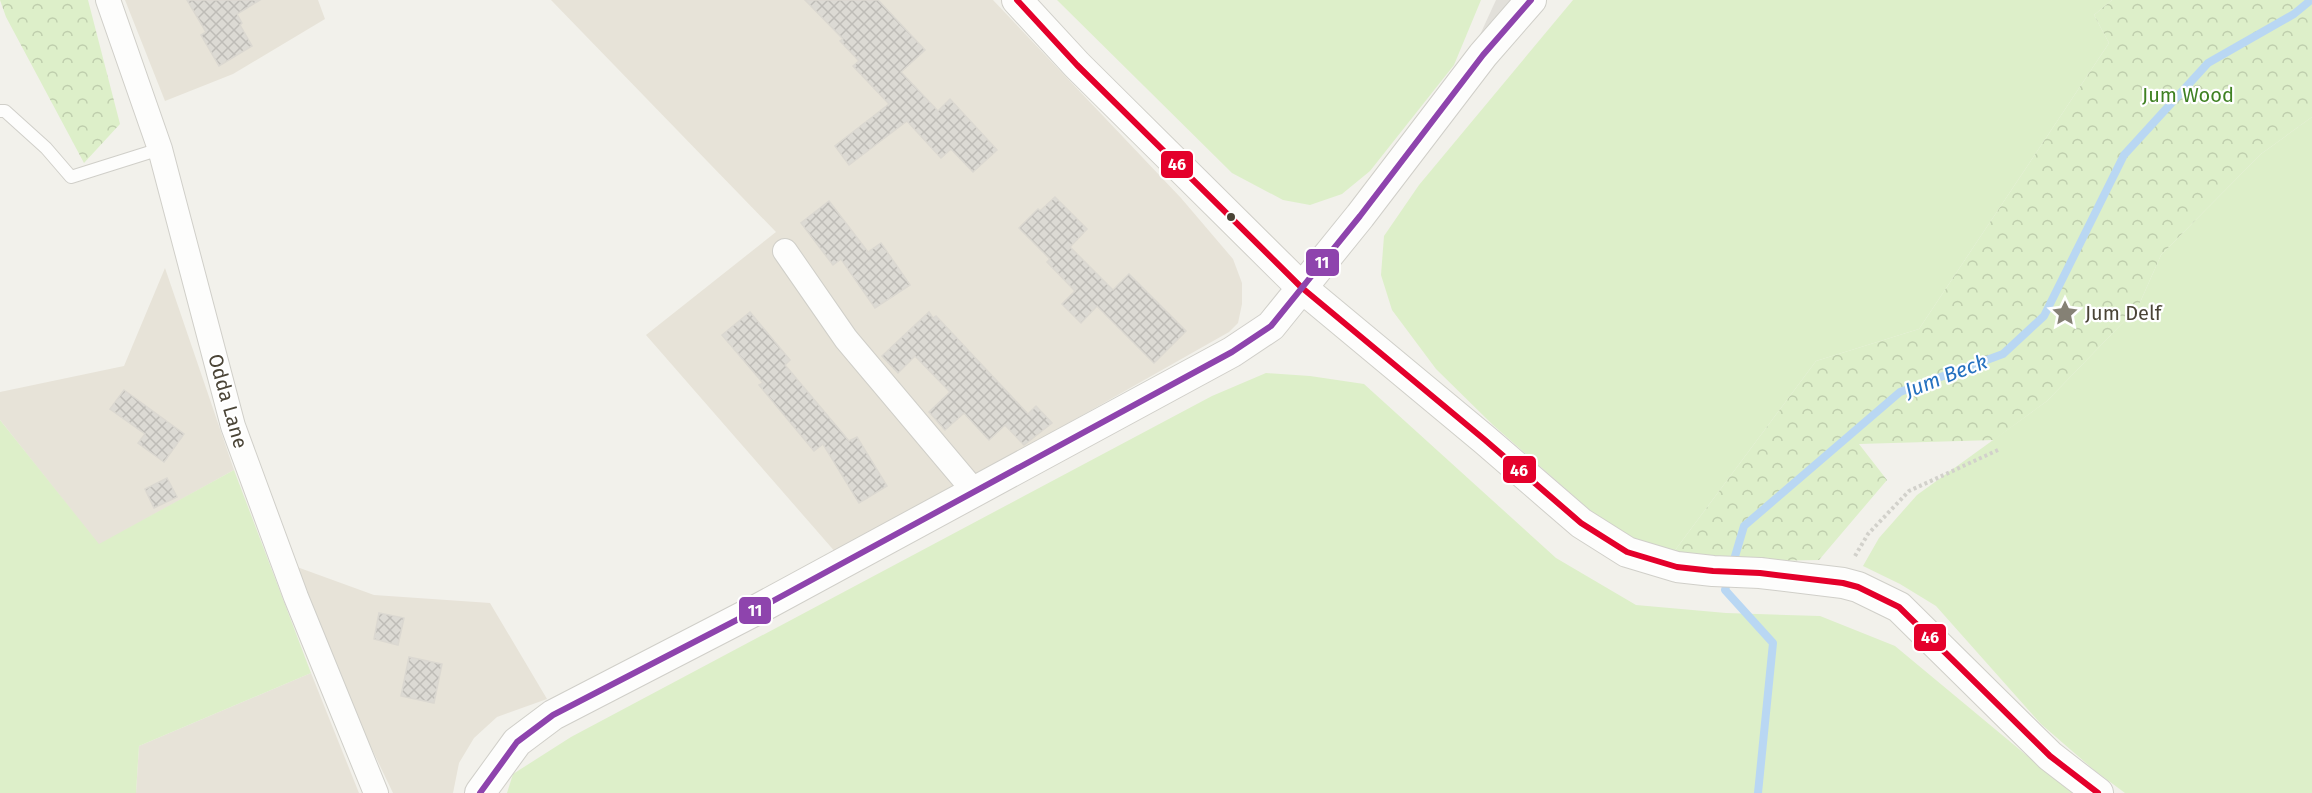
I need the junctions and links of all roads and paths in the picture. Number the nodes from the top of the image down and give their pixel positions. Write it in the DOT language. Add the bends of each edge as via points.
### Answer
graph roads {
  1 [pos="108,0"];
  2 [pos="1017,0"];
  3 [pos="1531,0"];
  4 [pos="0,111"];
  5 [pos="160,149"];
  6 [pos="785,251"];
  7 [pos="1301,287"];
  8 [pos="1998,450"];
  9 [pos="975,492"];
  10 [pos="1843,583"];
  11 [pos="376,793"];
  12 [pos="480,793"];
  13 [pos="2098,793"];
  1 -- 5 [label="street, Odda Lane"];
  2 -- 7 [label="street"];
  3 -- 7 [label="street" via="1483,55"];
  4 -- 5 [label="lane" via="5,111 46,148 71,177"];
  5 -- 11 [label="street, Odda Lane" via="233,426 296,597"];
  6 -- 9 [label="street" via="846,339"];
  7 -- 9 [label="street" via="1271,326 1232,352"];
  7 -- 10 [label="street" via="1581,523 1627,552 1677,567"];
  8 -- 10 [label="path" via="1909,491 1868,534"];
  9 -- 12 [label="street" via="553,715 517,742"];
  10 -- 13 [label="street" via="1858,586 1899,607 2050,756"];
}
